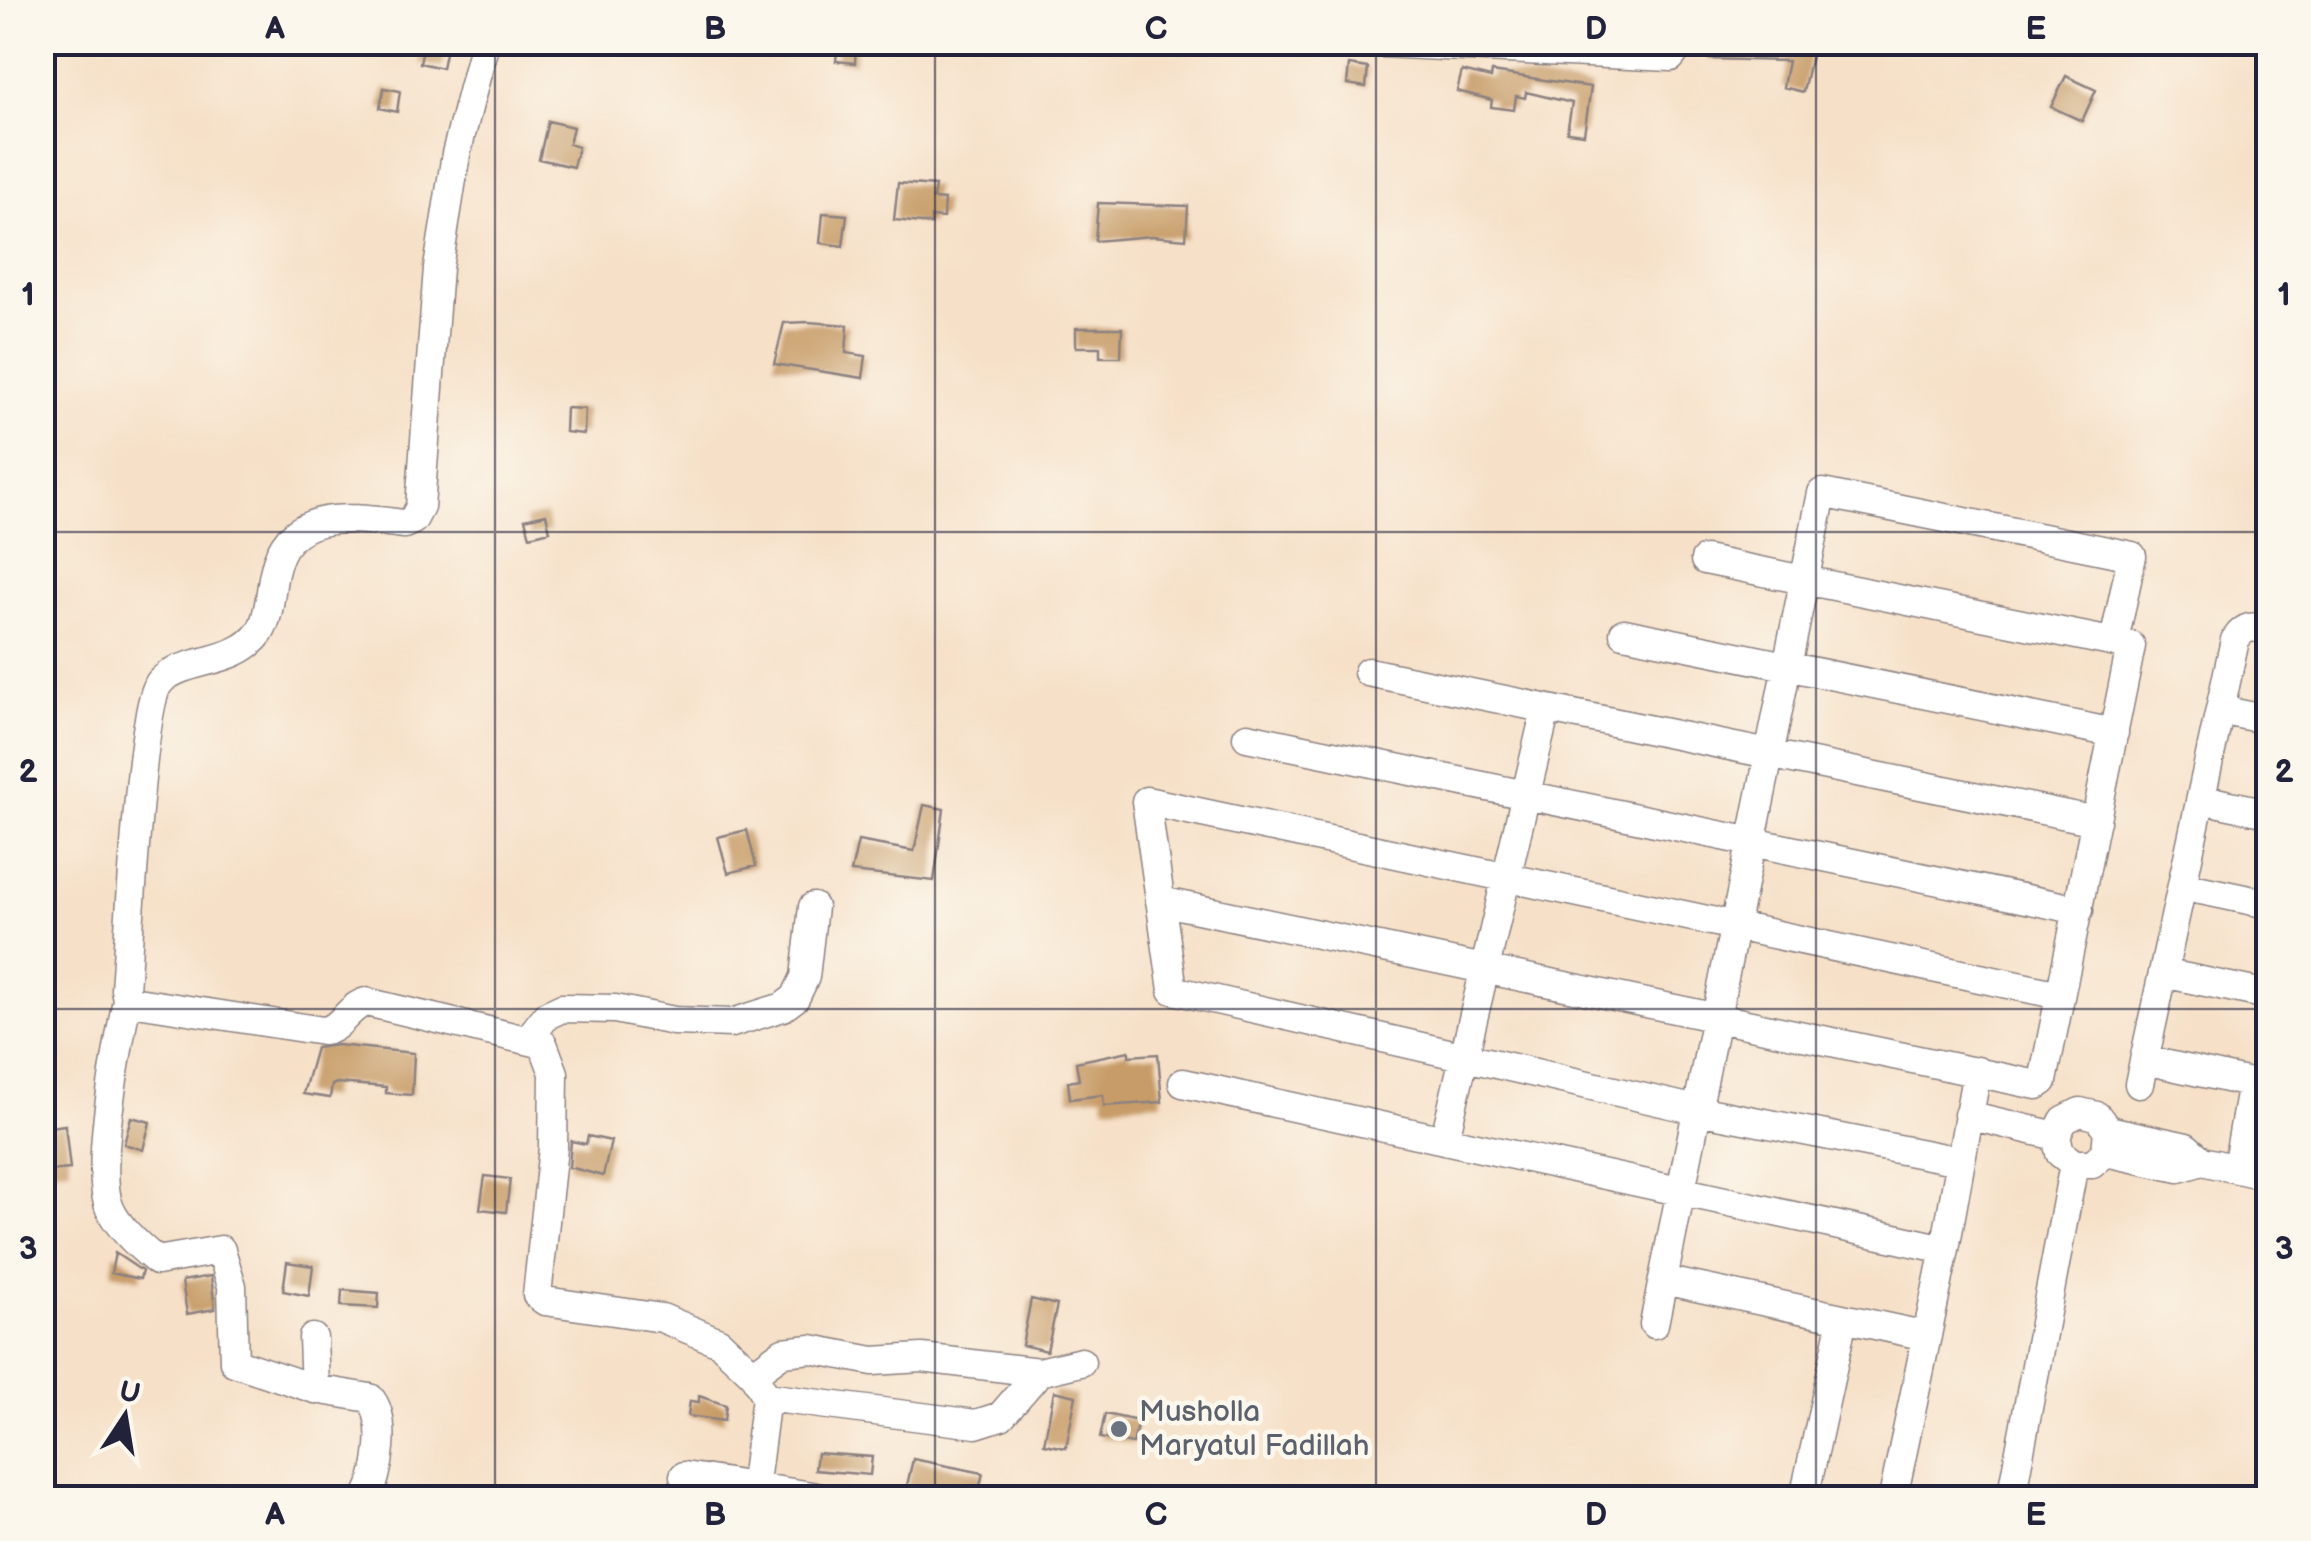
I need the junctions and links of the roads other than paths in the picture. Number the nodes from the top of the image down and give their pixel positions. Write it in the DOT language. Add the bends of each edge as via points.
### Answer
graph roads {
  1 [pos="486,42"];
  2 [pos="1359,42"];
  3 [pos="1682,42"];
  4 [pos="1705,560"];
  5 [pos="1805,581"];
  6 [pos="2268,630"];
  7 [pos="1624,633"];
  8 [pos="2114,642"];
  9 [pos="1787,666"];
  10 [pos="1368,672"];
  11 [pos="1546,708"];
  12 [pos="2220,710"];
  13 [pos="2268,720"];
  14 [pos="2114,733"];
  15 [pos="1247,737"];
  16 [pos="1770,754"];
  17 [pos="1526,795"];
  18 [pos="2200,799"];
  19 [pos="2268,814"];
  20 [pos="2096,821"];
  21 [pos="1752,842"];
  22 [pos="1506,878"];
  23 [pos="2182,886"];
  24 [pos="1160,901"];
  25 [pos="2268,904"];
  26 [pos="812,907"];
  27 [pos="2078,910"];
  28 [pos="1735,926"];
  29 [pos="1485,969"];
  30 [pos="2163,973"];
  31 [pos="2060,996"];
  32 [pos="2268,996"];
  33 [pos="128,999"];
  34 [pos="1716,1017"];
  35 [pos="530,1038"];
  36 [pos="1465,1053"];
  37 [pos="1977,1071"];
  38 [pos="1183,1083"];
  39 [pos="2260,1085"];
  40 [pos="1697,1110"];
  41 [pos="1968,1116"];
  42 [pos="2056,1136"];
  43 [pos="1445,1138"];
  44 [pos="2107,1141"];
  45 [pos="1958,1161"];
  46 [pos="2074,1164"];
  47 [pos="2237,1168"];
  48 [pos="2268,1176"];
  49 [pos="1681,1188"];
  50 [pos="1946,1249"];
  51 [pos="1664,1280"];
  52 [pos="1843,1318"];
  53 [pos="1654,1324"];
  54 [pos="1927,1336"];
  55 [pos="313,1338"];
  56 [pos="1081,1362"];
  57 [pos="1039,1372"];
  58 [pos="760,1386"];
  59 [pos="315,1390"];
  60 [pos="684,1476"];
  61 [pos="753,1494"];
  62 [pos="366,1498"];
  63 [pos="824,1498"];
  64 [pos="1804,1498"];
  65 [pos="1893,1498"];
  66 [pos="2011,1498"];
  1 -- 33 [label="street" via="456,154 438,268 420,507 404,524 338,516 309,524 281,550 256,637 215,661 166,675 156,686 144,738"];
  2 -- 3 [label="street" via="1671,56"];
  4 -- 5 [label="street"];
  5 -- 8 [label="street"];
  5 -- 8 [label="street" via="1822,493 2132,556"];
  5 -- 9 [label="street"];
  6 -- 12 [label="street" via="2251,626 2235,640"];
  7 -- 9 [label="street"];
  8 -- 14 [label="street" via="2131,646"];
  9 -- 14 [label="street"];
  9 -- 16 [label="street"];
  10 -- 11 [label="street"];
  11 -- 16 [label="street"];
  11 -- 17 [label="street"];
  12 -- 13 [label="street"];
  12 -- 18 [label="street"];
  14 -- 20 [label="street"];
  15 -- 17 [label="street"];
  16 -- 20 [label="street"];
  16 -- 21 [label="street"];
  17 -- 21 [label="street"];
  17 -- 22 [label="street"];
  18 -- 19 [label="street"];
  18 -- 23 [label="street"];
  20 -- 27 [label="street"];
  21 -- 27 [label="street"];
  21 -- 28 [label="street"];
  22 -- 24 [label="street" via="1146,801"];
  22 -- 28 [label="street"];
  22 -- 29 [label="street"];
  23 -- 25 [label="street"];
  23 -- 30 [label="street"];
  24 -- 29 [label="street"];
  24 -- 36 [label="street" via="1172,990"];
  26 -- 35 [label="street" via="805,977 796,998 783,1006 732,1023 562,1008 547,1015"];
  27 -- 31 [label="street"];
  28 -- 31 [label="street"];
  28 -- 34 [label="street"];
  29 -- 34 [label="street"];
  29 -- 36 [label="street"];
  30 -- 32 [label="street"];
  30 -- 39 [label="street" via="2142,1072"];
  31 -- 37 [label="street" via="2043,1081"];
  33 -- 35 [label="street" via="323,1032 366,1002"];
  33 -- 59 [label="street" via="112,1088 105,1188 111,1213 157,1261 221,1250 232,1286 234,1362"];
  34 -- 37 [label="street"];
  34 -- 40 [label="street"];
  35 -- 58 [label="street" via="543,1044 554,1073 537,1295 545,1302 681,1324 720,1342"];
  36 -- 40 [label="street"];
  36 -- 43 [label="street"];
  37 -- 41 [label="street"];
  38 -- 43 [label="street"];
  39 -- 47 [label="street"];
  40 -- 45 [label="street"];
  40 -- 49 [label="street"];
  41 -- 42 [label="street"];
  41 -- 45 [label="street"];
  42 -- 44 [label="street" via="2064,1120 2080,1112 2097,1116"];
  42 -- 46 [label="street" via="2060,1153"];
  43 -- 49 [label="street"];
  44 -- 46 [label="street" via="2092,1164"];
  44 -- 47 [label="street" via="2179,1168 2202,1161"];
  45 -- 50 [label="street"];
  46 -- 66 [label="street"];
  47 -- 48 [label="street"];
  49 -- 50 [label="street"];
  49 -- 51 [label="street"];
  50 -- 54 [label="street"];
  51 -- 52 [label="street"];
  51 -- 53 [label="street"];
  52 -- 54 [label="street"];
  52 -- 64 [label="street"];
  54 -- 65 [label="street"];
  55 -- 59 [label="street"];
  56 -- 57 [label="street"];
  57 -- 58 [label="street" via="922,1358 873,1361 810,1349 783,1352"];
  57 -- 58 [label="street" via="996,1420 976,1424"];
  58 -- 61 [label="street"];
  59 -- 62 [label="street" via="374,1403 376,1466"];
  60 -- 61 [label="street"];
  61 -- 63 [label="street"];
}
